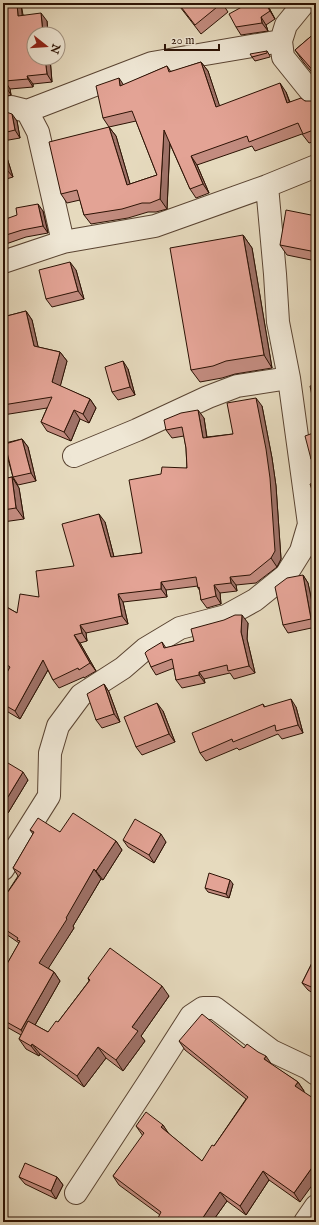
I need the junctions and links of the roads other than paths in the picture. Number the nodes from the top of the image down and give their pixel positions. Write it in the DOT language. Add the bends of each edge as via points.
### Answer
graph roads {
  1 [pos="304,3"];
  2 [pos="281,41"];
  3 [pos="316,98"];
  4 [pos="3,109"];
  5 [pos="27,110"];
  6 [pos="316,166"];
  7 [pos="267,186"];
  8 [pos="63,242"];
  9 [pos="3,262"];
  10 [pos="289,378"];
  11 [pos="74,456"];
  12 [pos="3,869"];
  13 [pos="316,1074"];
  14 [pos="76,1194"];
  15 [pos="316,1206"];
  16 [pos="305,1222"];
  1 -- 2 [label="street" via="286,25"];
  2 -- 3 [label="street" via="282,57"];
  2 -- 5 [label="street" via="152,63"];
  4 -- 5 [label="street" via="11,107"];
  5 -- 8 [label="street" via="38,132"];
  6 -- 7 [label="street"];
  7 -- 8 [label="street" via="155,226"];
  7 -- 10 [label="street" via="278,322"];
  8 -- 9 [label="street"];
  10 -- 11 [label="street" via="237,386"];
  10 -- 12 [label="street" via="309,524 301,551 286,575 255,600 226,616 180,628 146,648 123,668 81,695 58,726 50,753 49,796"];
  13 -- 14 [label="street" via="272,1051 215,1008 203,1008 191,1016"];
  15 -- 16 [label="street"];
}
